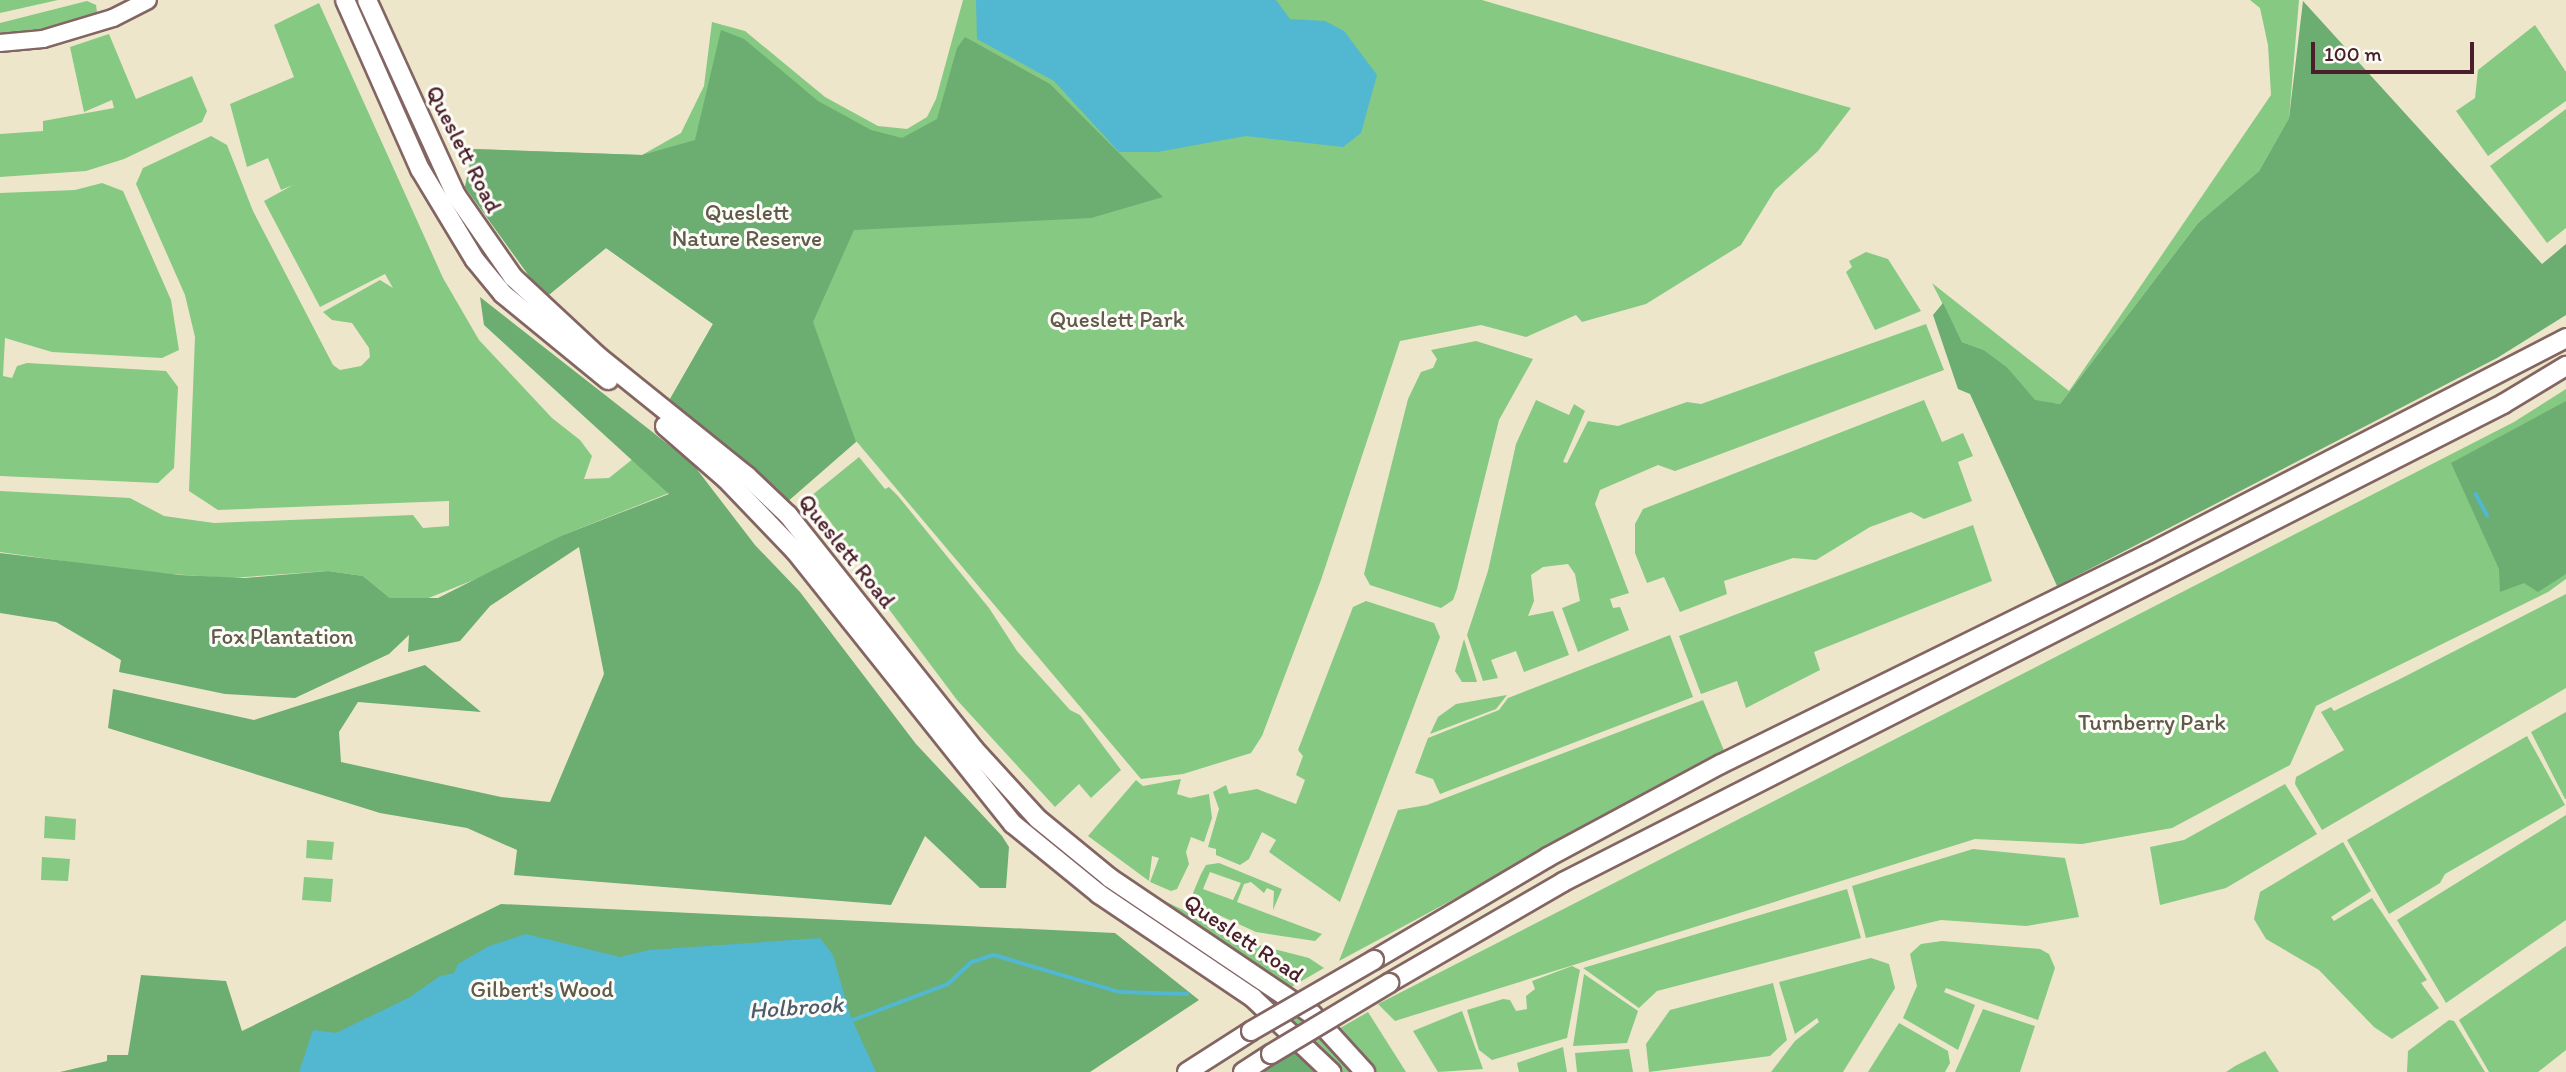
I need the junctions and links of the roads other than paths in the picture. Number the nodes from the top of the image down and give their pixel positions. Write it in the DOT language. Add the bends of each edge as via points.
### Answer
graph roads {
  1 [pos="148,0"];
  2 [pos="345,0"];
  3 [pos="367,0"];
  4 [pos="0,43"];
  5 [pos="430,144"];
  6 [pos="412,151"];
  7 [pos="2566,338"];
  8 [pos="2566,366"];
  9 [pos="1187,1072"];
  10 [pos="1243,1072"];
  11 [pos="1331,1072"];
  12 [pos="1365,1072"];
  1 -- 4 [label="main road" via="113,18 43,39"];
  2 -- 6 [label="highway, Queslett Road"];
  3 -- 5 [label="highway, Queslett Road"];
  5 -- 6 [label="highway"];
  5 -- 12 [label="highway, Queslett Road" via="456,195 513,277 599,357 747,476 788,515 974,750 1038,819 1110,878 1312,1014"];
  6 -- 11 [label="highway, Queslett Road" via="445,216 503,294 726,479 829,590 1013,824 1099,894 1253,998"];
  7 -- 9 [label="highway, bridge" via="2148,554 1721,764 1548,857"];
  8 -- 10 [label="highway, bridge" via="2503,404 1563,882"];
}
